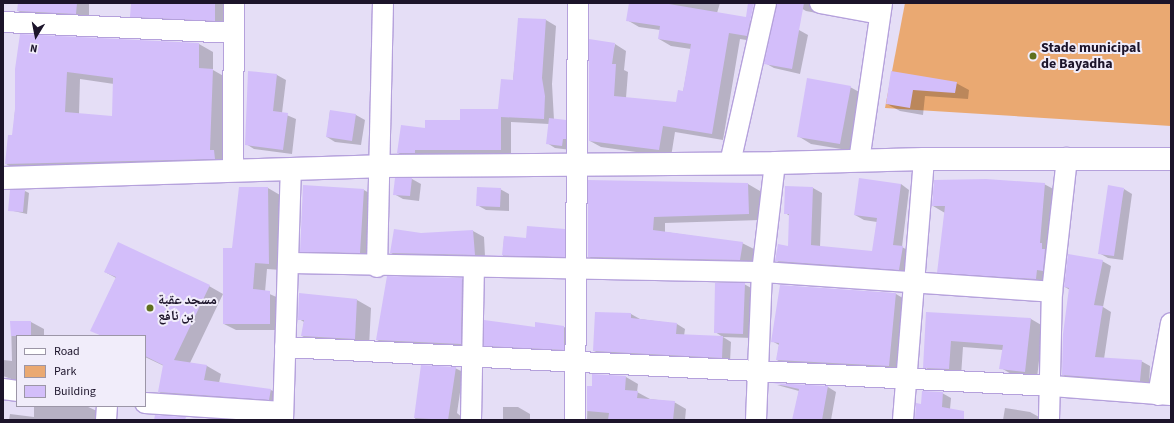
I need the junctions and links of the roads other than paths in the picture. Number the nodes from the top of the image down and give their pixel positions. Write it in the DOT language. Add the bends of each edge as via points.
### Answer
graph roads {
  1 [pos="234,3"];
  2 [pos="383,3"];
  3 [pos="578,3"];
  4 [pos="766,3"];
  5 [pos="820,3"];
  6 [pos="881,8"];
  7 [pos="3,22"];
  8 [pos="234,33"];
  9 [pos="1067,158"];
  10 [pos="924,159"];
  11 [pos="1171,159"];
  12 [pos="859,161"];
  13 [pos="730,163"];
  14 [pos="775,163"];
  15 [pos="578,164"];
  16 [pos="379,166"];
  17 [pos="291,170"];
  18 [pos="233,171"];
  19 [pos="3,178"];
  20 [pos="290,263"];
  21 [pos="377,267"];
  22 [pos="474,268"];
  23 [pos="576,270"];
  24 [pos="762,272"];
  25 [pos="915,280"];
  26 [pos="1052,292"];
  27 [pos="1171,323"];
  28 [pos="285,347"];
  29 [pos="473,355"];
  30 [pos="577,362"];
  31 [pos="759,372"];
  32 [pos="905,378"];
  33 [pos="1052,386"];
  34 [pos="3,389"];
  35 [pos="16,391"];
  36 [pos="1165,395"];
  37 [pos="146,403"];
  38 [pos="107,407"];
  39 [pos="283,416"];
  40 [pos="106,420"];
  41 [pos="471,420"];
  42 [pos="576,420"];
  43 [pos="756,420"];
  44 [pos="903,420"];
  45 [pos="1049,420"];
  1 -- 8 [label="street"];
  2 -- 16 [label="street"];
  3 -- 15 [label="street"];
  4 -- 13 [label="street"];
  5 -- 6 [label="street"];
  6 -- 12 [label="street"];
  7 -- 8 [label="street"];
  8 -- 18 [label="street"];
  9 -- 10 [label="main road"];
  9 -- 11 [label="main road"];
  9 -- 26 [label="street"];
  10 -- 12 [label="main road"];
  10 -- 25 [label="street"];
  12 -- 14 [label="main road"];
  13 -- 14 [label="main road"];
  13 -- 15 [label="main road"];
  14 -- 24 [label="street"];
  15 -- 16 [label="main road"];
  15 -- 23 [label="street"];
  16 -- 17 [label="main road"];
  16 -- 21 [label="street"];
  17 -- 18 [label="main road"];
  17 -- 20 [label="street"];
  18 -- 19 [label="main road"];
  20 -- 21 [label="street"];
  20 -- 28 [label="street"];
  21 -- 22 [label="street"];
  22 -- 23 [label="street"];
  22 -- 29 [label="street"];
  23 -- 24 [label="street"];
  23 -- 30 [label="street"];
  24 -- 25 [label="street"];
  24 -- 31 [label="street"];
  25 -- 26 [label="street"];
  25 -- 32 [label="street"];
  26 -- 33 [label="street"];
  27 -- 36 [label="street"];
  28 -- 29 [label="street"];
  28 -- 39 [label="street"];
  29 -- 30 [label="street"];
  29 -- 41 [label="street"];
  30 -- 31 [label="street"];
  30 -- 42 [label="street"];
  31 -- 32 [label="street"];
  31 -- 43 [label="street"];
  32 -- 33 [label="street"];
  32 -- 44 [label="street"];
  33 -- 36 [label="street"];
  33 -- 45 [label="street"];
  34 -- 35 [label="street"];
  37 -- 39 [label="street"];
  38 -- 40 [label="street"];
}
